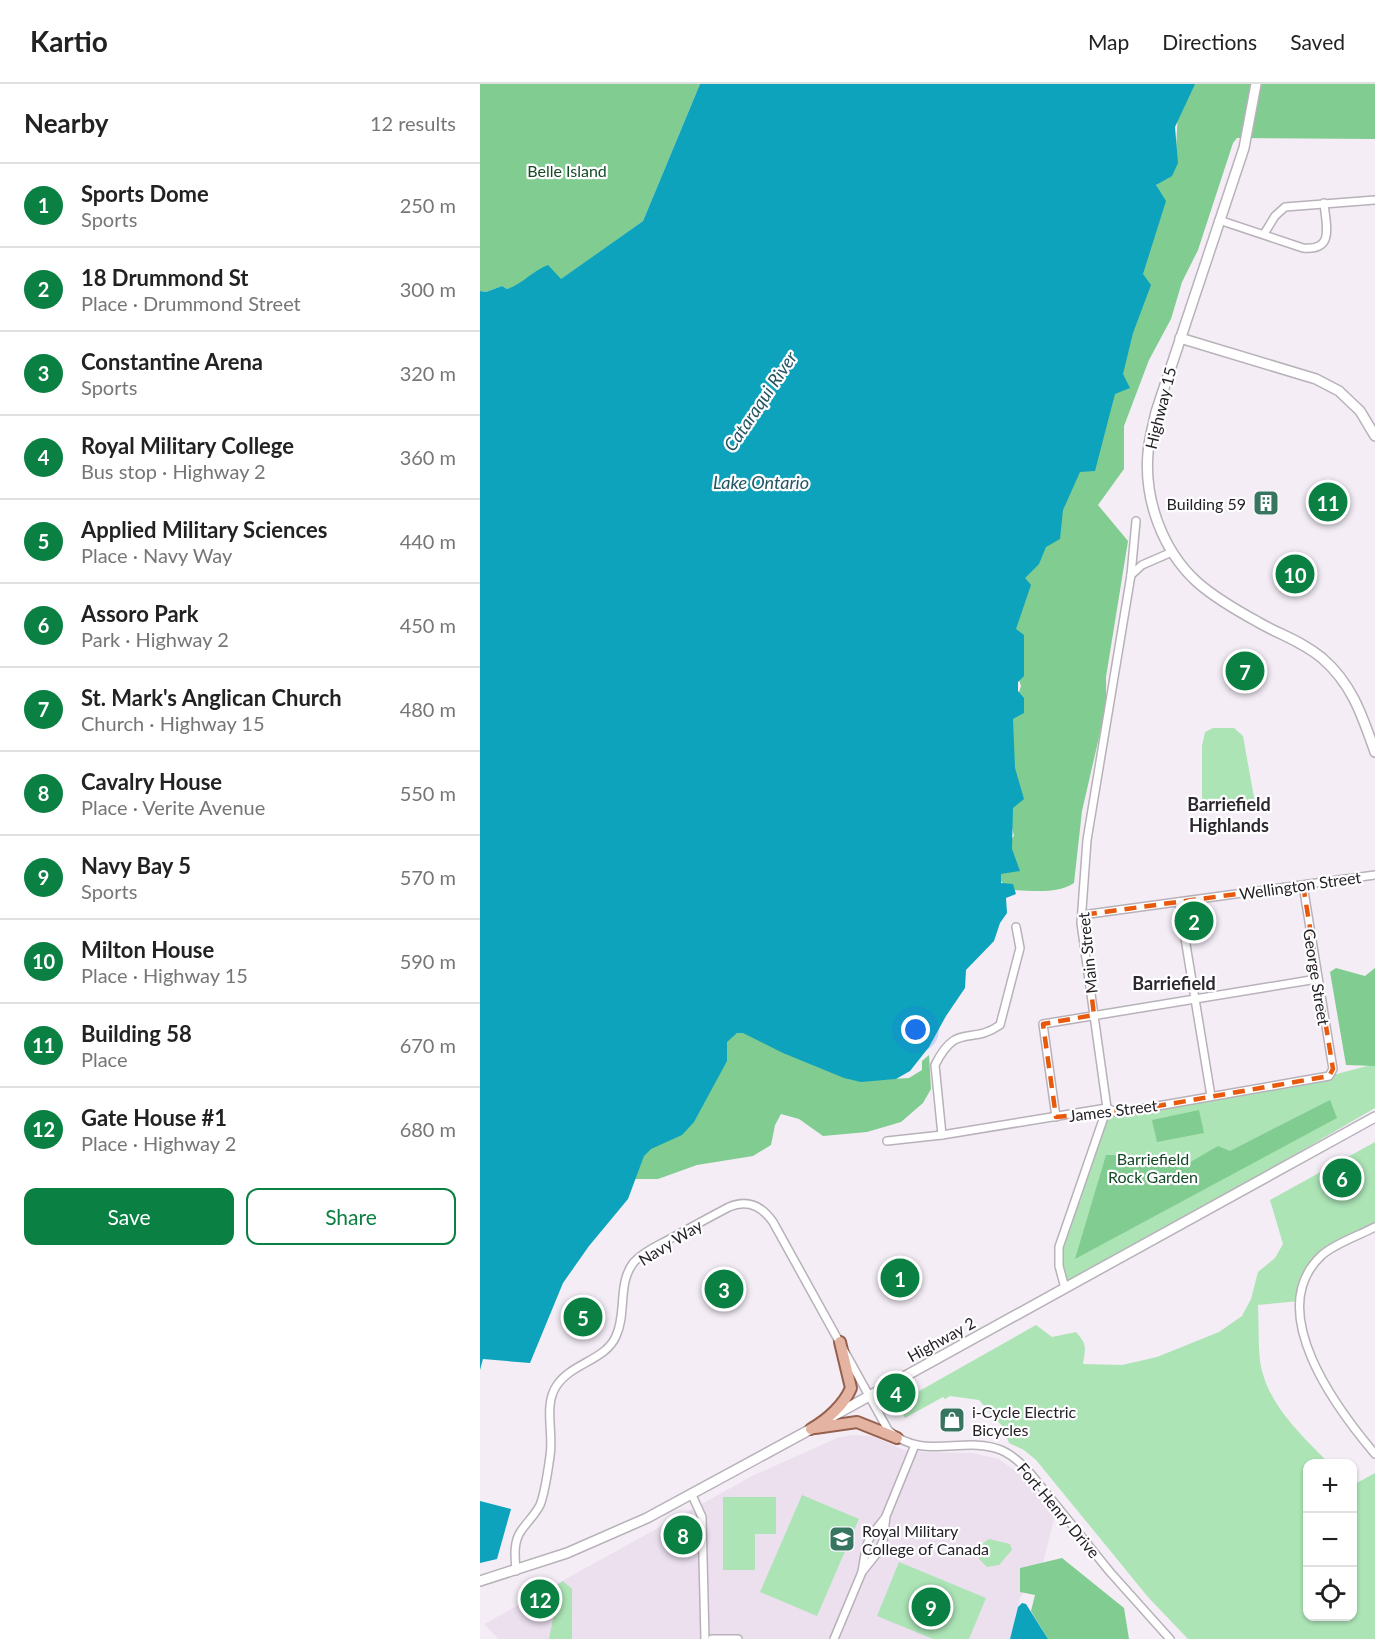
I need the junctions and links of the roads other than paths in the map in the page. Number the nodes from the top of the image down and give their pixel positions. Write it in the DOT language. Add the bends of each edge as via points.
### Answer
graph roads {
  1 [pos="1256,84"];
  2 [pos="1375,200"];
  3 [pos="1324,203"];
  4 [pos="1219,220"];
  5 [pos="1264,234"];
  6 [pos="1180,338"];
  7 [pos="1375,436"];
  8 [pos="1136,521"];
  9 [pos="1172,552"];
  10 [pos="1131,575"];
  11 [pos="1375,752"];
  12 [pos="1375,875"];
  13 [pos="1303,885"];
  14 [pos="1179,902"];
  15 [pos="1082,915"];
  16 [pos="1016,927"];
  17 [pos="1317,979"];
  18 [pos="1195,999"];
  19 [pos="1094,1015"];
  20 [pos="1333,1069"];
  21 [pos="1211,1096"];
  22 [pos="1107,1108"];
  23 [pos="1056,1117"];
  24 [pos="1375,1117"];
  25 [pos="942,1135"];
  26 [pos="887,1141"];
  27 [pos="1375,1227"];
  28 [pos="1065,1288"];
  29 [pos="840,1342"];
  30 [pos="870,1396"];
  31 [pos="816,1426"];
  32 [pos="897,1438"];
  33 [pos="915,1445"];
  34 [pos="1375,1454"];
  35 [pos="692,1495"];
  36 [pos="886,1516"];
  37 [pos="516,1571"];
  38 [pos="862,1572"];
  39 [pos="480,1581"];
  40 [pos="705,1639"];
  41 [pos="712,1639"];
  42 [pos="738,1639"];
  43 [pos="834,1639"];
  44 [pos="1170,1639"];
  1 -- 4 [label="main road, Highway 15" via="1244,148"];
  2 -- 3 [label="street"];
  3 -- 5 [label="street" via="1285,207"];
  3 -- 5 [label="street" via="1323,245 1303,248"];
  4 -- 5 [label="street"];
  4 -- 6 [label="main road, Highway 15"];
  6 -- 7 [label="main road" via="1316,379 1339,391 1360,411"];
  6 -- 9 [label="main road, Highway 15" via="1156,412 1148,452 1150,500"];
  8 -- 10 [label="street, Main Street"];
  9 -- 10 [label="street" via="1142,565"];
  9 -- 11 [label="main road, Highway 15" via="1196,581 1217,598 1323,658 1357,702"];
  10 -- 15 [label="street, Main Street" via="1088,840"];
  12 -- 13 [label="street, Wellington Street"];
  13 -- 14 [label="street, Wellington Street"];
  13 -- 17 [label="street, George Street"];
  14 -- 15 [label="street, Wellington Street"];
  14 -- 18 [label="street"];
  15 -- 19 [label="street, Main Street"];
  16 -- 25 [label="street" via="1020,948 1000,1025 991,1031 952,1040 934,1065"];
  17 -- 18 [label="street"];
  17 -- 20 [label="street, George Street"];
  18 -- 19 [label="street"];
  18 -- 21 [label="street"];
  19 -- 22 [label="street, Main Street"];
  19 -- 23 [label="street" via="1043,1024"];
  20 -- 21 [label="street, James Street" via="1325,1077"];
  21 -- 22 [label="street, James Street" via="1116,1112"];
  22 -- 23 [label="street, James Street"];
  22 -- 28 [label="street, Main Street" via="1059,1246"];
  23 -- 25 [label="street, James Street"];
  24 -- 28 [label="main road, Highway 2"];
  25 -- 26 [label="street, James Street"];
  27 -- 34 [label="street" via="1322,1256 1309,1273 1299,1299 1302,1331 1332,1399"];
  28 -- 30 [label="main road, Highway 2"];
  29 -- 30 [label="street, Navy Way"];
  29 -- 31 [label="main road" via="851,1388 844,1401"];
  29 -- 37 [label="street, Navy Way" via="773,1222 757,1206 742,1203 729,1207 649,1250 627,1272 619,1329 613,1343 563,1378 552,1395 550,1456 541,1503 520,1532 514,1555"];
  30 -- 31 [label="main road, Highway 2"];
  30 -- 32 [label="street" via="883,1423"];
  31 -- 32 [label="main road" via="857,1422"];
  31 -- 35 [label="main road, Highway 2"];
  32 -- 33 [label="street, Fort Henry Drive"];
  33 -- 36 [label="street"];
  33 -- 44 [label="street, Fort Henry Drive" via="990,1447 1016,1459"];
  35 -- 37 [label="main road, Highway 2" via="610,1535"];
  35 -- 40 [label="street" via="702,1517"];
  36 -- 38 [label="street" via="870,1537"];
  36 -- 38 [label="street" via="883,1541"];
  37 -- 39 [label="main road, Highway 2"];
  38 -- 43 [label="street"];
  41 -- 42 [label="street"];
}
